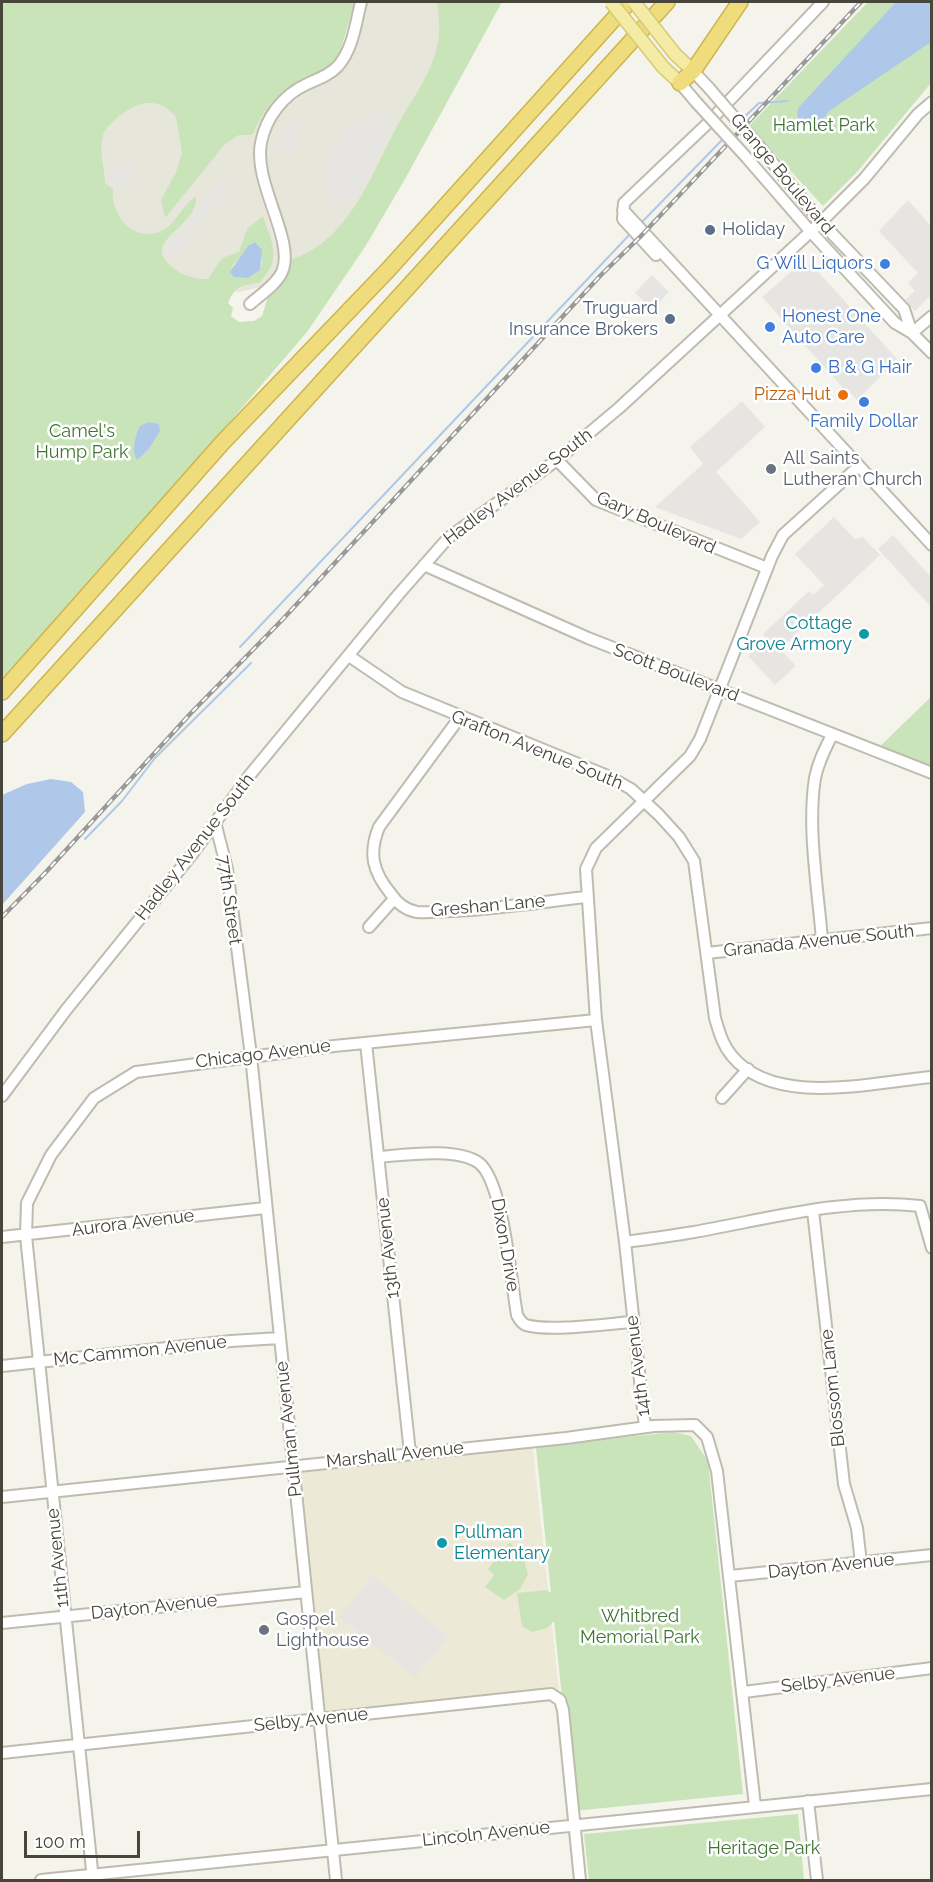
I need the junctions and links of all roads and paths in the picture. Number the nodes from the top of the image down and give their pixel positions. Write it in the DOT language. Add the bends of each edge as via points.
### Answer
graph roads {
  1 [pos="361,2"];
  2 [pos="611,2"];
  3 [pos="629,2"];
  4 [pos="634,2"];
  5 [pos="666,2"];
  6 [pos="740,2"];
  7 [pos="823,2"];
  8 [pos="693,71"];
  9 [pos="680,83"];
  10 [pos="932,102"];
  11 [pos="821,222"];
  12 [pos="811,232"];
  13 [pos="250,304"];
  14 [pos="718,316"];
  15 [pos="932,316"];
  16 [pos="912,333"];
  17 [pos="932,353"];
  18 [pos="557,460"];
  19 [pos="858,467"];
  20 [pos="932,545"];
  21 [pos="424,565"];
  22 [pos="767,568"];
  23 [pos="349,656"];
  24 [pos="719,689"];
  25 [pos="2,692"];
  26 [pos="460,717"];
  27 [pos="2,734"];
  28 [pos="832,735"];
  29 [pos="932,773"];
  30 [pos="645,802"];
  31 [pos="215,822"];
  32 [pos="586,897"];
  33 [pos="394,899"];
  34 [pos="369,927"];
  35 [pos="932,928"];
  36 [pos="822,940"];
  37 [pos="707,953"];
  38 [pos="240,977"];
  39 [pos="596,1020"];
  40 [pos="366,1042"];
  41 [pos="251,1056"];
  42 [pos="748,1069"];
  43 [pos="932,1077"];
  44 [pos="2,1096"];
  45 [pos="722,1098"];
  46 [pos="378,1157"];
  47 [pos="265,1208"];
  48 [pos="813,1211"];
  49 [pos="26,1236"];
  50 [pos="2,1237"];
  51 [pos="626,1242"];
  52 [pos="932,1248"];
  53 [pos="632,1322"];
  54 [pos="280,1338"];
  55 [pos="39,1362"];
  56 [pos="2,1366"];
  57 [pos="645,1427"];
  58 [pos="410,1453"];
  59 [pos="293,1465"];
  60 [pos="52,1492"];
  61 [pos="2,1497"];
  62 [pos="932,1555"];
  63 [pos="861,1563"];
  64 [pos="730,1576"];
  65 [pos="306,1592"];
  66 [pos="64,1617"];
  67 [pos="2,1623"];
  68 [pos="932,1668"];
  69 [pos="744,1692"];
  70 [pos="320,1720"];
  71 [pos="78,1744"];
  72 [pos="2,1753"];
  73 [pos="932,1789"];
  74 [pos="808,1801"];
  75 [pos="755,1806"];
  76 [pos="574,1825"];
  77 [pos="333,1850"];
  78 [pos="92,1878"];
  79 [pos="41,1881"];
  80 [pos="336,1881"];
  81 [pos="580,1881"];
  82 [pos="817,1881"];
  1 -- 13 [label="street" via="341,63 287,97 265,131 260,168 283,245 284,262 278,279"];
  2 -- 9 [label="main road, bridge"];
  3 -- 25 [label="highway" via="388,270 224,442"];
  4 -- 8 [label="main road, bridge"];
  5 -- 27 [label="highway"];
  6 -- 8 [label="highway"];
  7 -- 14 [label="street" via="707,124 624,203 623,219"];
  8 -- 9 [label="highway"];
  8 -- 11 [label="street, Grange Boulevard, bridge"];
  9 -- 12 [label="street, Grange Boulevard, bridge"];
  10 -- 11 [label="street, Hadley Avenue South"];
  11 -- 12 [label="street, Hadley Avenue South"];
  11 -- 16 [label="street, Grange Boulevard" via="904,309"];
  12 -- 14 [label="street, Hadley Avenue South"];
  12 -- 16 [label="street, Grange Boulevard" via="895,323"];
  14 -- 18 [label="street, Hadley Avenue South"];
  14 -- 19 [label="street"];
  15 -- 16 [label="street"];
  16 -- 17 [label="street, Grange Boulevard"];
  18 -- 21 [label="street, Hadley Avenue South" via="448,538"];
  18 -- 22 [label="street, Gary Boulevard" via="597,500"];
  19 -- 20 [label="street"];
  19 -- 22 [label="street, 14th Avenue" via="783,535"];
  21 -- 23 [label="street, Hadley Avenue South"];
  21 -- 24 [label="street, Scott Boulevard" via="588,638"];
  22 -- 24 [label="street, 14th Avenue"];
  23 -- 26 [label="street, Grafton Avenue South" via="402,693"];
  23 -- 31 [label="street, Hadley Avenue South"];
  24 -- 28 [label="street, Scott Boulevard"];
  24 -- 30 [label="street, 14th Avenue" via="690,756"];
  26 -- 30 [label="street, Grafton Avenue South" via="610,777"];
  26 -- 33 [label="street, Greshan Lane" via="379,827 373,843 375,871"];
  28 -- 29 [label="street, Scott Boulevard"];
  28 -- 36 [label="street" via="821,757 814,789 814,847"];
  30 -- 32 [label="street, 14th Avenue" via="588,860"];
  30 -- 37 [label="street, Grafton Avenue South" via="679,837 694,861"];
  31 -- 38 [label="street, 77th Street" via="227,869"];
  31 -- 44 [label="street, Hadley Avenue South"];
  32 -- 33 [label="street, Greshan Lane" via="417,912"];
  32 -- 39 [label="street, 14th Avenue"];
  33 -- 34 [label="street"];
  35 -- 36 [label="street, Granada Avenue South"];
  36 -- 37 [label="street, Granada Avenue South"];
  37 -- 42 [label="street, Grafton Avenue South" via="715,1018 723,1042"];
  38 -- 41 [label="street, Pullman Avenue"];
  39 -- 40 [label="street, Chicago Avenue"];
  39 -- 51 [label="street, 14th Avenue"];
  40 -- 41 [label="street, Chicago Avenue"];
  40 -- 46 [label="street, 13th Avenue"];
  41 -- 47 [label="street, Pullman Avenue"];
  41 -- 49 [label="street, Chicago Avenue" via="136,1072 94,1098 51,1155 32,1190 27,1203"];
  42 -- 43 [label="street, Grafton Avenue South" via="790,1087 831,1088"];
  42 -- 45 [label="street"];
  46 -- 53 [label="street, Dixon Drive" via="448,1153 478,1163 493,1182 517,1315 526,1325"];
  46 -- 58 [label="street, 13th Avenue"];
  47 -- 49 [label="street, Aurora Avenue"];
  47 -- 54 [label="street, Pullman Avenue"];
  48 -- 51 [label="street"];
  48 -- 52 [label="street" via="887,1204 920,1206"];
  48 -- 63 [label="street, Blossom Lane" via="844,1484 857,1528"];
  49 -- 50 [label="street, Aurora Avenue"];
  49 -- 55 [label="street, 11th Avenue"];
  51 -- 53 [label="street, 14th Avenue"];
  53 -- 57 [label="street, 14th Avenue"];
  54 -- 55 [label="street, Mc Cammon Avenue"];
  54 -- 59 [label="street, Pullman Avenue"];
  55 -- 56 [label="street, Mc Cammon Avenue"];
  55 -- 60 [label="street, 11th Avenue"];
  57 -- 58 [label="street, Marshall Avenue"];
  57 -- 64 [label="street, 14th Avenue" via="695,1425 707,1437 717,1471"];
  58 -- 59 [label="street, Marshall Avenue"];
  59 -- 60 [label="street, Marshall Avenue"];
  59 -- 65 [label="street, Pullman Avenue"];
  60 -- 61 [label="street, Marshall Avenue"];
  60 -- 66 [label="street, 11th Avenue"];
  62 -- 63 [label="street, Dayton Avenue"];
  63 -- 64 [label="street, Dayton Avenue"];
  64 -- 69 [label="street, 14th Avenue"];
  65 -- 66 [label="street, Dayton Avenue"];
  65 -- 70 [label="street, Pullman Avenue"];
  66 -- 67 [label="street, Dayton Avenue"];
  66 -- 71 [label="street, 11th Avenue"];
  68 -- 69 [label="street, Selby Avenue"];
  69 -- 75 [label="street, 14th Avenue"];
  70 -- 71 [label="street, Selby Avenue"];
  70 -- 76 [label="street, Selby Avenue" via="551,1694 560,1700 563,1710"];
  70 -- 77 [label="street, Pullman Avenue"];
  71 -- 72 [label="street, Selby Avenue"];
  71 -- 78 [label="street, 11th Avenue"];
  73 -- 74 [label="street, Lincoln Avenue"];
  74 -- 75 [label="street, Lincoln Avenue"];
  74 -- 82 [label="street"];
  75 -- 76 [label="street, Lincoln Avenue"];
  76 -- 77 [label="street, Lincoln Avenue"];
  76 -- 81 [label="street"];
  77 -- 78 [label="street, Lincoln Avenue"];
  77 -- 80 [label="street, Pullman Avenue"];
  78 -- 79 [label="street, Lincoln Avenue"];
}
